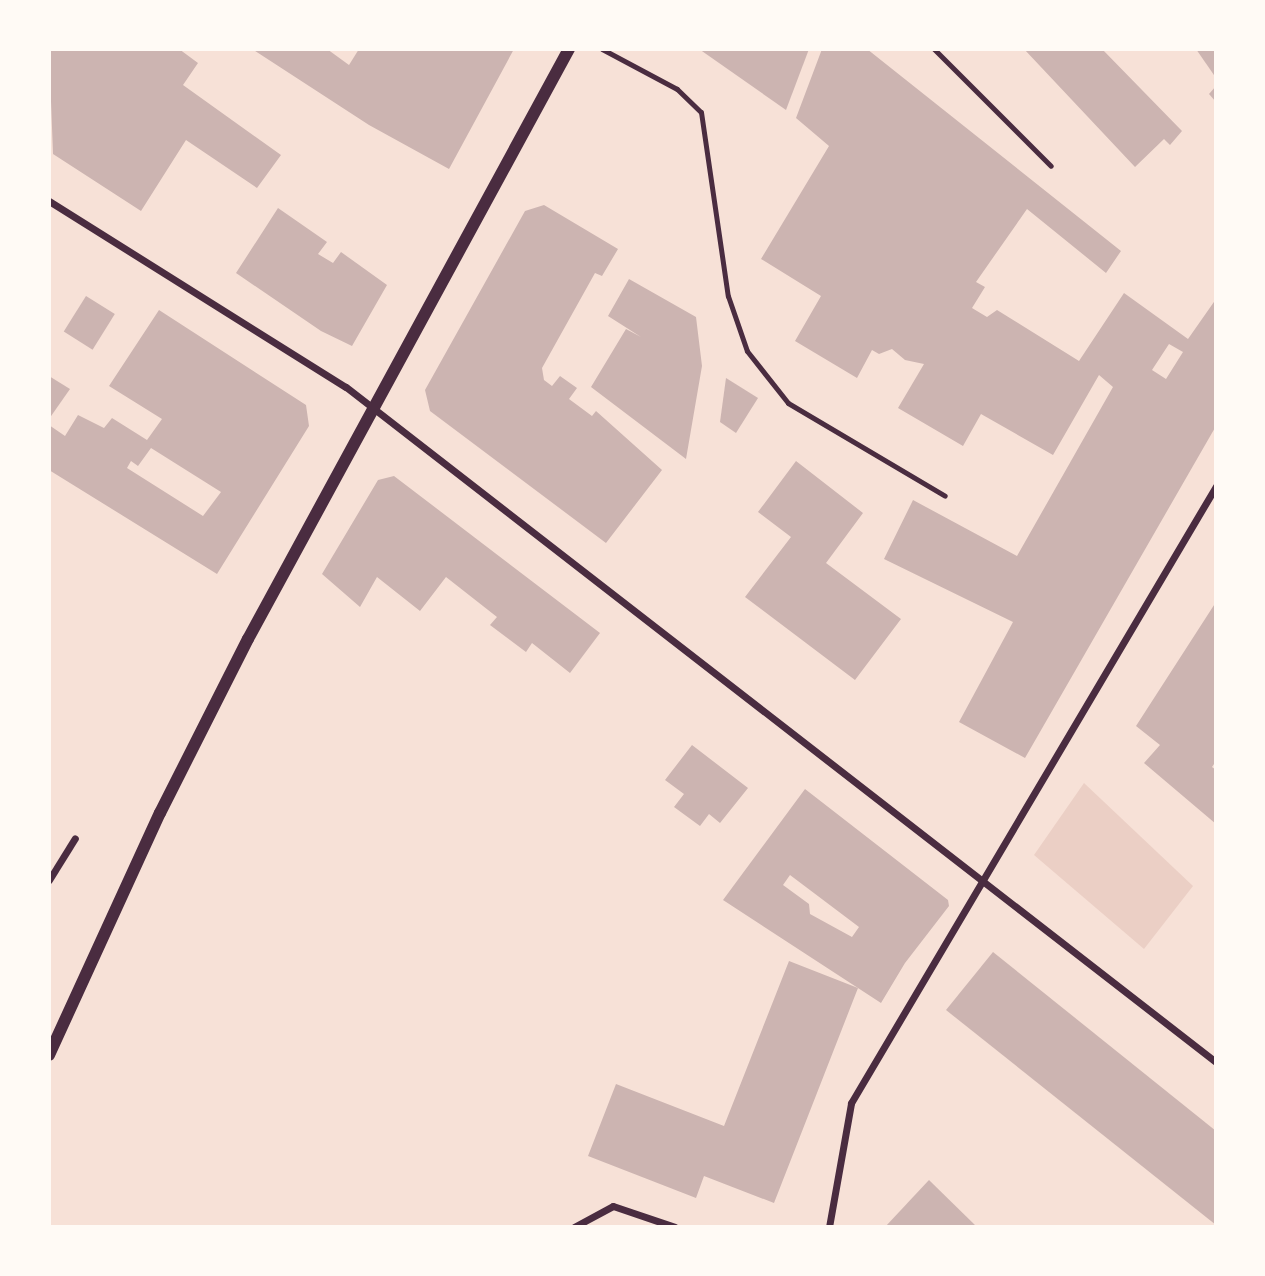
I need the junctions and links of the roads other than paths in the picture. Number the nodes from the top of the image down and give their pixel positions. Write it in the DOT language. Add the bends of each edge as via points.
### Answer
graph roads {
  1 [pos="569,49"];
  2 [pos="602,49"];
  3 [pos="934,49"];
  4 [pos="1051,166"];
  5 [pos="49,201"];
  6 [pos="373,406"];
  7 [pos="1216,485"];
  8 [pos="945,496"];
  9 [pos="75,838"];
  10 [pos="49,880"];
  11 [pos="986,881"];
  12 [pos="49,1055"];
  13 [pos="1216,1062"];
  14 [pos="574,1227"];
  15 [pos="675,1227"];
  16 [pos="829,1227"];
  1 -- 6 [label="street"];
  2 -- 8 [label="lane" via="677,89 701,113 728,296 747,351 788,403"];
  3 -- 4 [label="lane"];
  5 -- 6 [label="street"];
  6 -- 11 [label="street"];
  6 -- 12 [label="street" via="160,813"];
  7 -- 11 [label="street"];
  9 -- 10 [label="street"];
  11 -- 13 [label="street"];
  11 -- 16 [label="street" via="852,1103"];
  14 -- 15 [label="street" via="613,1206"];
}
